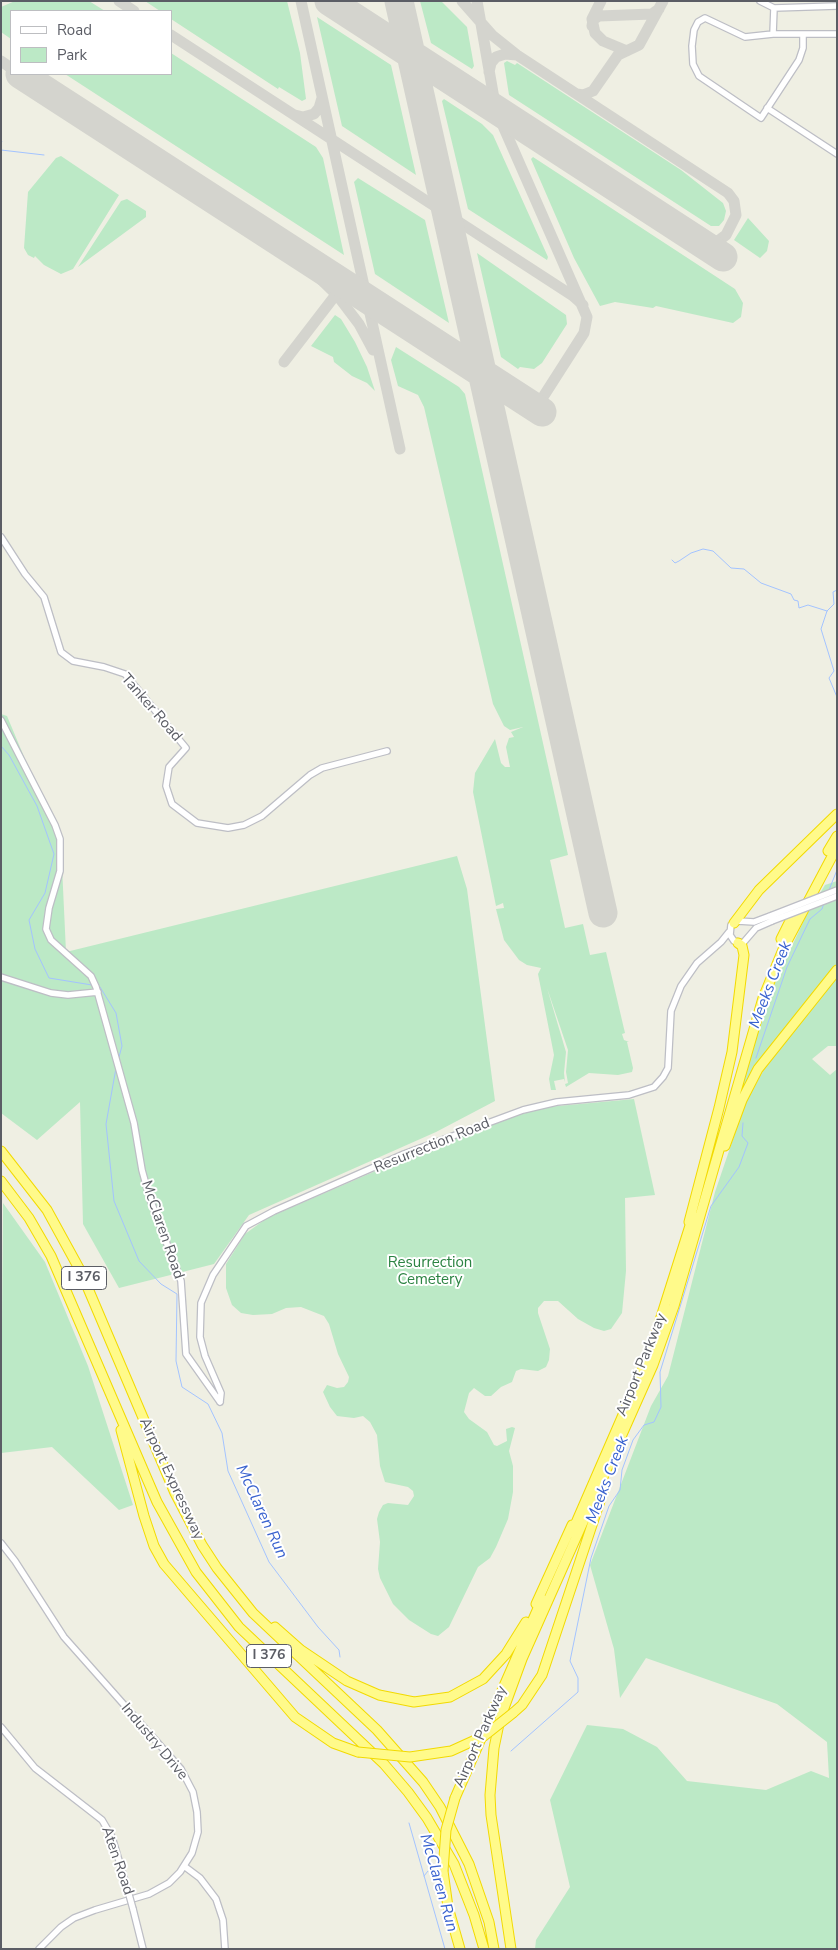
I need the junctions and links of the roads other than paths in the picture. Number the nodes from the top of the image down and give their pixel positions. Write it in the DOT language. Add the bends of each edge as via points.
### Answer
graph roads {
  1 [pos="760,1"];
  2 [pos="837,6"];
  3 [pos="774,8"];
  4 [pos="773,34"];
  5 [pos="803,34"];
  6 [pos="837,34"];
  7 [pos="767,108"];
  8 [pos="837,154"];
  9 [pos="1,537"];
  10 [pos="1,720"];
  11 [pos="388,751"];
  12 [pos="837,814"];
  13 [pos="837,836"];
  14 [pos="837,847"];
  15 [pos="837,890"];
  16 [pos="837,896"];
  17 [pos="771,918"];
  18 [pos="734,923"];
  19 [pos="729,932"];
  20 [pos="736,942"];
  21 [pos="718,945"];
  22 [pos="837,970"];
  23 [pos="1,977"];
  24 [pos="98,992"];
  25 [pos="1,1151"];
  26 [pos="1,1181"];
  27 [pos="699,1217"];
  28 [pos="674,1279"];
  29 [pos="88,1338"];
  30 [pos="653,1365"];
  31 [pos="220,1402"];
  32 [pos="582,1507"];
  33 [pos="1,1543"];
  34 [pos="202,1545"];
  35 [pos="1,1728"];
  36 [pos="184,1866"];
  37 [pos="40,1949"];
  38 [pos="143,1949"];
  39 [pos="225,1949"];
  40 [pos="460,1949"];
  41 [pos="484,1949"];
  42 [pos="494,1949"];
  43 [pos="512,1949"];
  1 -- 3 [label="street"];
  2 -- 3 [label="street"];
  3 -- 4 [label="street"];
  4 -- 5 [label="street"];
  4 -- 7 [label="street" via="744,37 705,18 696,26 692,46 693,64 699,76 761,118"];
  5 -- 6 [label="street"];
  5 -- 7 [label="street" via="799,60"];
  7 -- 8 [label="street"];
  9 -- 11 [label="street, Tanker Road" via="24,574 44,597 61,652 73,661 125,674 186,748 169,767 166,786 172,804 194,821 217,828 244,825 267,812 322,768"];
  10 -- 24 [label="street, McClaren Road" via="60,839 59,876 46,929 51,940 91,976"];
  12 -- 18 [label="highway" via="759,890"];
  13 -- 28 [label="highway, Airport Parkway" via="787,926 759,994"];
  14 -- 27 [label="highway, Airport Parkway" via="784,947 763,998"];
  15 -- 17 [label="street, bridge"];
  16 -- 17 [label="street, bridge"];
  17 -- 18 [label="street"];
  17 -- 20 [label="street" via="756,928 746,942"];
  18 -- 19 [label="street, Resurrection Road"];
  19 -- 20 [label="street"];
  19 -- 21 [label="street, Resurrection Road"];
  20 -- 21 [label="street, Resurrection Road"];
  20 -- 28 [label="highway" via="742,946 744,955 729,1068"];
  21 -- 31 [label="street, Resurrection Road" via="697,963 677,994 671,1011 668,1068 654,1087 629,1095 553,1103 523,1110 404,1154 246,1226 213,1275 201,1302 200,1337 221,1393"];
  22 -- 27 [label="highway" via="769,1054 750,1083"];
  23 -- 24 [label="street" via="51,993"];
  24 -- 31 [label="street, McClaren Road" via="134,1123 150,1199 181,1281 186,1354"];
  25 -- 34 [label="highway, Airport Expressway / I 376" via="47,1210 72,1254 175,1493"];
  26 -- 29 [label="highway, Airport Expressway / I 376" via="29,1218 51,1256"];
  27 -- 30 [label="highway, Airport Parkway" via="674,1306"];
  28 -- 32 [label="highway, Airport Parkway" via="643,1371"];
  29 -- 30 [label="highway, bridge" via="126,1446 154,1546 164,1564 295,1717 333,1743 358,1752 410,1757 451,1751 484,1736 513,1713 533,1691 549,1658 595,1514"];
  29 -- 41 [label="highway, Airport Expressway / I 376" via="157,1502 196,1572 239,1627 377,1757 408,1792 454,1864"];
  30 -- 43 [label="highway, Airport Parkway" via="522,1659 500,1719 494,1748 491,1815"];
  32 -- 34 [label="highway" via="529,1617 503,1659 468,1689 432,1701 414,1702 379,1695 326,1668 256,1609"];
  32 -- 40 [label="highway, Airport Parkway, bridge" via="455,1798 446,1830 443,1871 448,1907"];
  33 -- 36 [label="street, Industry Drive" via="16,1561 64,1638 185,1776 195,1800 198,1825 194,1847"];
  34 -- 42 [label="highway, Airport Expressway / I 376" via="253,1613 377,1730 423,1782 440,1807 469,1864 487,1914"];
  35 -- 38 [label="street, Aten Road, bridge" via="35,1768 102,1820 112,1837"];
  36 -- 37 [label="street, Industry Drive" via="169,1883 156,1891 74,1918"];
  36 -- 39 [label="street" via="200,1878 216,1899 223,1920"];
}
